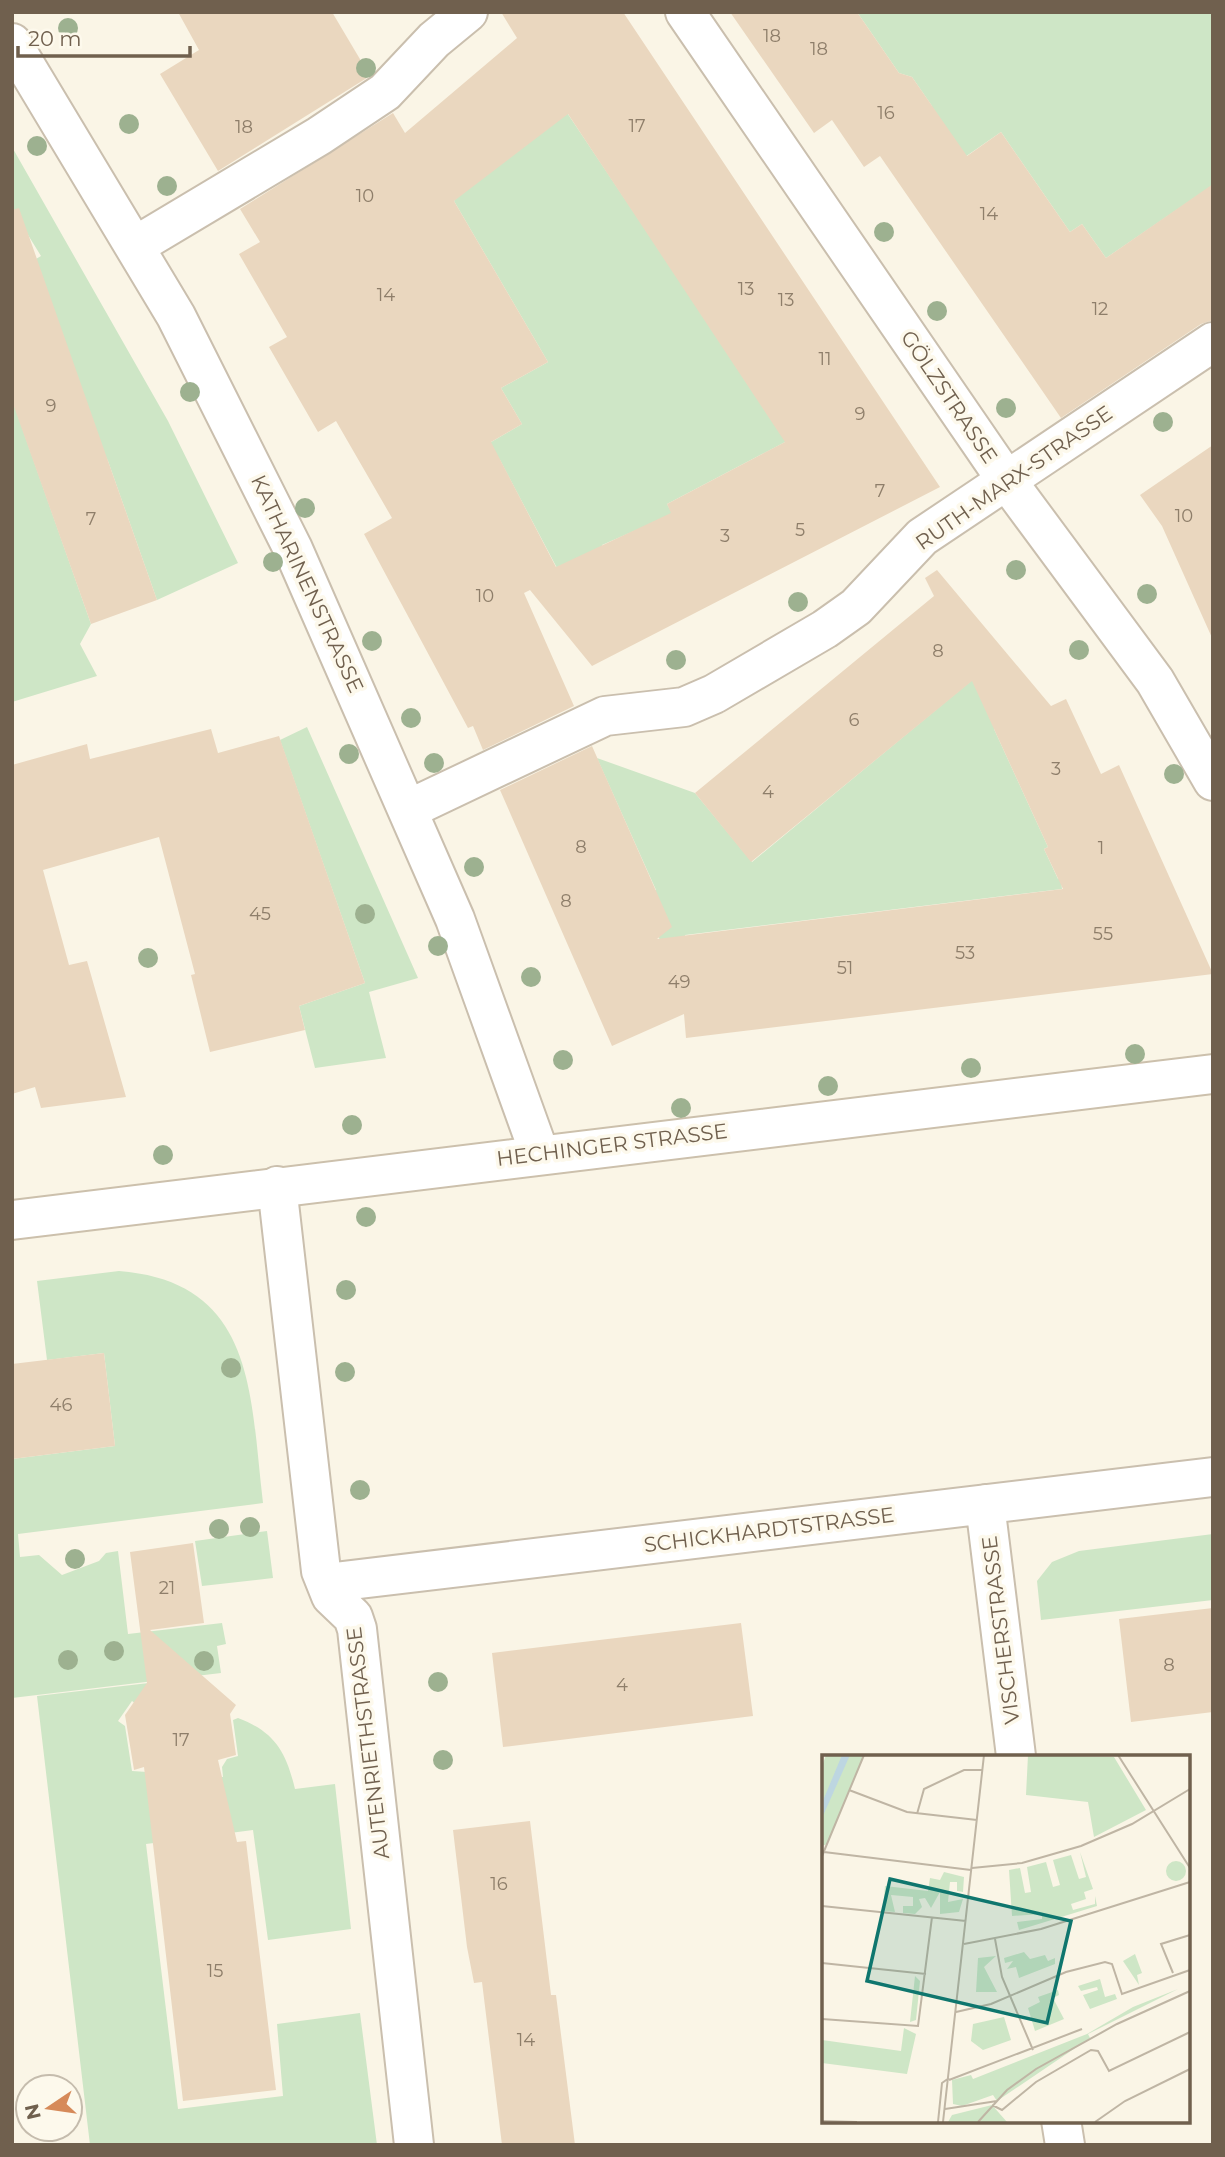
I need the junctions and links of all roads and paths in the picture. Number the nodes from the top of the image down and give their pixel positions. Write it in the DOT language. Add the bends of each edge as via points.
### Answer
graph roads {
  1 [pos="468,12"];
  2 [pos="685,12"];
  3 [pos="12,43"];
  4 [pos="135,246"];
  5 [pos="1213,342"];
  6 [pos="1007,481"];
  7 [pos="1213,781"];
  8 [pos="409,809"];
  9 [pos="1213,1073"];
  10 [pos="540,1154"];
  11 [pos="277,1185"];
  12 [pos="12,1220"];
  13 [pos="1213,1477"];
  14 [pos="985,1504"];
  15 [pos="326,1583"];
  16 [pos="1016,1755"];
  17 [pos="1061,2122"];
  18 [pos="414,2145"];
  19 [pos="1065,2145"];
  1 -- 4 [label="street" via="385,92"];
  2 -- 6 [label="street, GÖLZSTRASSE"];
  3 -- 4 [label="street, KATHARINENSTRASSE"];
  4 -- 8 [label="street, KATHARINENSTRASSE" via="261,484"];
  5 -- 6 [label="street, RUTH-MARX-STRASSE"];
  6 -- 7 [label="street, GÖLZSTRASSE" via="1155,681"];
  6 -- 8 [label="street, RUTH-MARX-STRASSE" via="922,537 856,607 713,694 684,707 605,716"];
  8 -- 10 [label="street, KATHARINENSTRASSE" via="455,919"];
  9 -- 10 [label="street, HECHINGER STRASSE"];
  10 -- 11 [label="street, HECHINGER STRASSE"];
  11 -- 12 [label="street, HECHINGER STRASSE"];
  11 -- 15 [label="street, AUTENRIETHSTRASSE"];
  13 -- 14 [label="street, SCHICKHARDTSTRASSE"];
  14 -- 15 [label="street, SCHICKHARDTSTRASSE"];
  14 -- 16 [label="street, VISCHERSTRASSE"];
  15 -- 18 [label="street, AUTENRIETHSTRASSE" via="357,1629"];
  17 -- 19 [label="street"];
}
